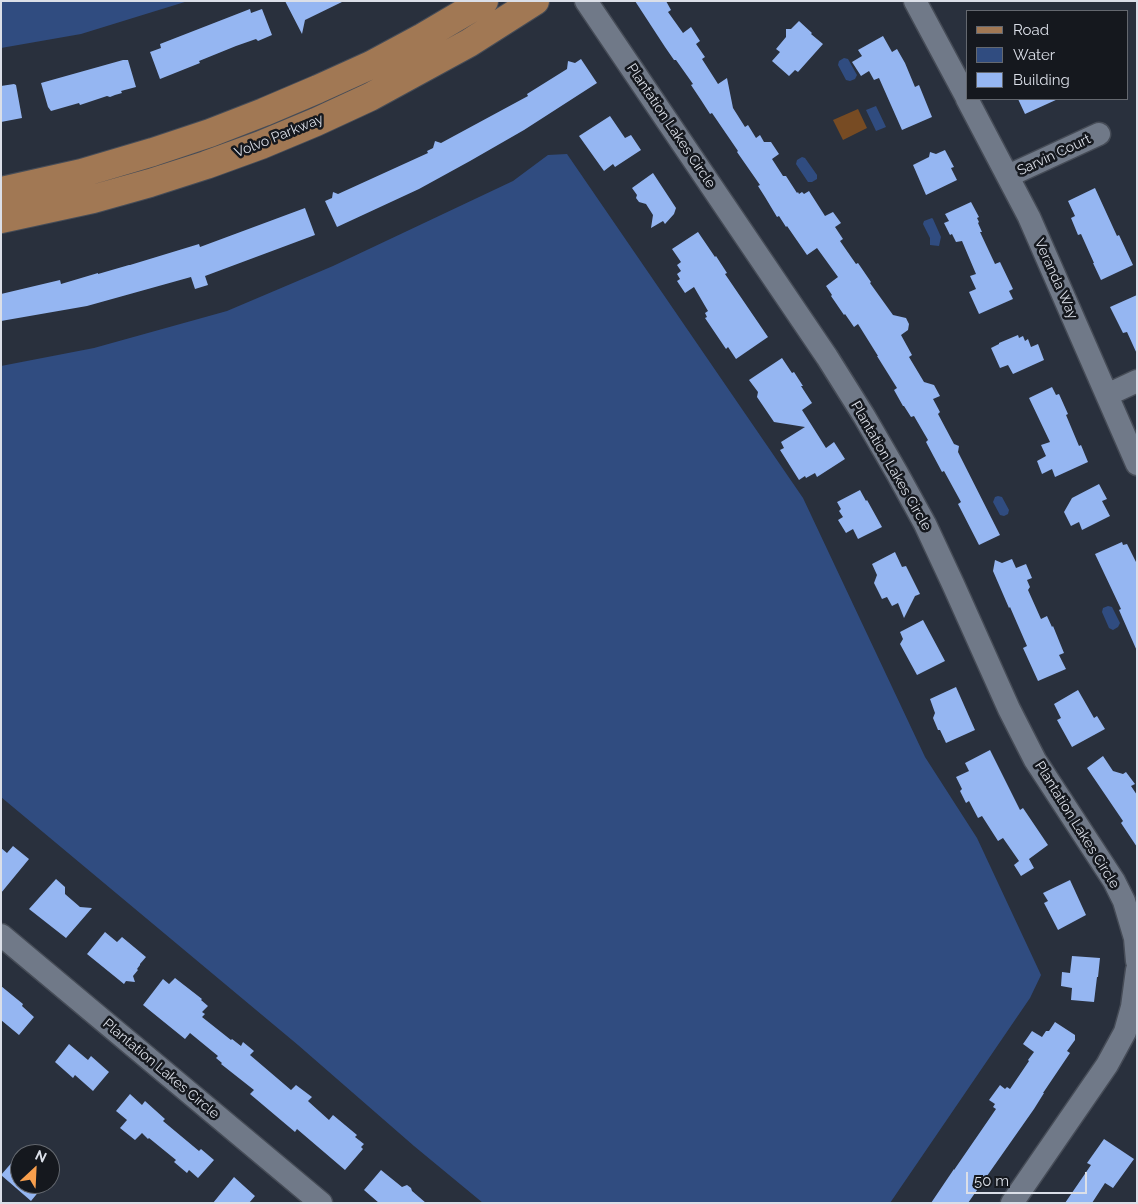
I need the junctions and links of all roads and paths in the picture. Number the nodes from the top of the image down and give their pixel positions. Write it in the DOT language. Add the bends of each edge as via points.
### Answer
graph roads {
  1 [pos="484,1"];
  2 [pos="535,1"];
  3 [pos="586,1"];
  4 [pos="915,1"];
  5 [pos="966,96"];
  6 [pos="968,100"];
  7 [pos="1099,134"];
  8 [pos="1008,176"];
  9 [pos="1,190"];
  10 [pos="1,219"];
  11 [pos="1137,381"];
  12 [pos="1106,395"];
  13 [pos="1137,464"];
  14 [pos="1,935"];
  15 [pos="1137,961"];
  16 [pos="1137,970"];
  17 [pos="321,1203"];
  18 [pos="1012,1203"];
  1 -- 9 [label="main road, Volvo Parkway" via="371,65 264,112 154,152 82,173"];
  2 -- 10 [label="main road, Volvo Parkway" via="469,43 379,92 261,145 122,191"];
  3 -- 15 [label="street, Plantation Lakes Circle" via="827,357 897,473 929,533 1031,752 1124,901 1135,938"];
  4 -- 5 [label="street, Veranda Way"];
  6 -- 8 [label="street, Veranda Way"];
  7 -- 8 [label="street, Sarvin Court"];
  8 -- 12 [label="street, Veranda Way"];
  11 -- 12 [label="street"];
  12 -- 13 [label="street, Veranda Way"];
  14 -- 17 [label="street, Plantation Lakes Circle"];
  16 -- 18 [label="street" via="1125,1032 1107,1066"];
}
